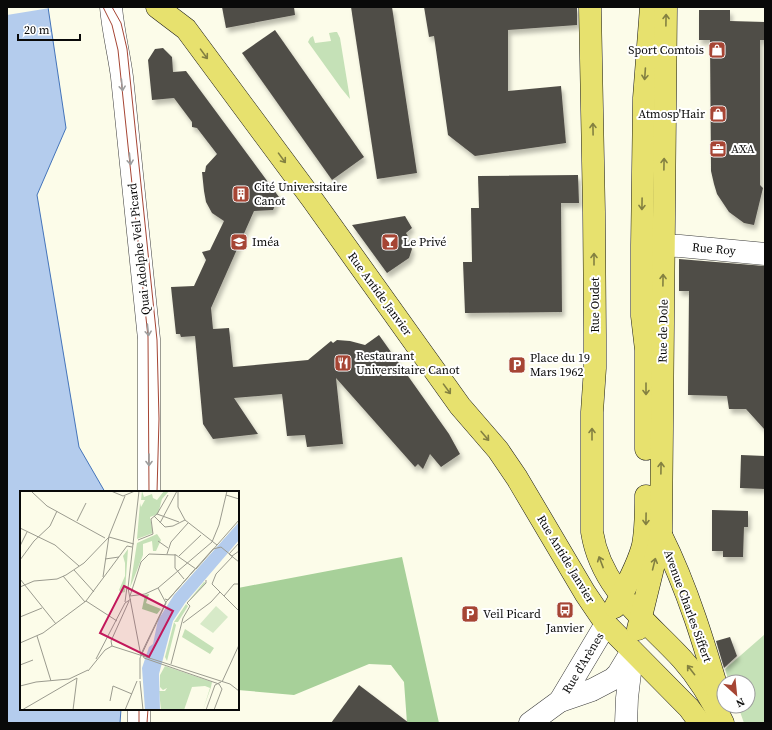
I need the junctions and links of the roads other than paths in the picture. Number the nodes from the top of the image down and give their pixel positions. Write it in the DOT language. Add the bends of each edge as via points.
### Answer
graph roads {
  1 [pos="111,7"];
  2 [pos="157,7"];
  3 [pos="177,7"];
  4 [pos="590,7"];
  5 [pos="650,7"];
  6 [pos="666,7"];
  7 [pos="186,29"];
  8 [pos="642,245"];
  9 [pos="663,246"];
  10 [pos="765,254"];
  11 [pos="149,491"];
  12 [pos="661,535"];
  13 [pos="620,596"];
  14 [pos="641,617"];
  15 [pos="606,624"];
  16 [pos="632,651"];
  17 [pos="560,701"];
  18 [pos="139,710"];
  19 [pos="139,723"];
  20 [pos="530,723"];
  21 [pos="626,723"];
  22 [pos="700,723"];
  23 [pos="723,723"];
  24 [pos="728,723"];
  1 -- 11 [label="street, Quai Adolphe Veil Picard, one-way" via="122,77 149,339"];
  2 -- 7 [label="main road, Rue Antide Janvier"];
  3 -- 7 [label="main road, Rue Antide Janvier"];
  13 -- 4 [label="main road, Rue Oudet, one-way" via="602,567 592,532 595,326"];
  5 -- 8 [label="main road, Rue de Dole, one-way" via="644,98"];
  9 -- 6 [label="main road, Rue de Dole, one-way"];
  7 -- 15 [label="main road, Rue Antide Janvier, one-way" via="460,406 498,450"];
  8 -- 9 [label="street, Rue Roy"];
  8 -- 13 [label="main road, Rue de Dole, one-way" via="642,316 646,350 646,527 642,546"];
  9 -- 10 [label="street, Rue Roy"];
  12 -- 9 [label="main road, Rue de Dole, one-way"];
  14 -- 12 [label="main road, Rue de Dole, one-way"];
  12 -- 24 [label="main road, Avenue Charles Siffert" via="672,558 706,652"];
  13 -- 14 [label="main road, Avenue Charles Siffert"];
  13 -- 15 [label="main road, Rue de Dole"];
  14 -- 16 [label="main road, Rue de Dole"];
  23 -- 14 [label="main road, Avenue Charles Siffert, one-way" via="692,672"];
  15 -- 16 [label="main road"];
  15 -- 17 [label="street, Rue d'Arènes"];
  16 -- 17 [label="street, Rue d'Arènes" via="613,680"];
  16 -- 21 [label="street"];
  16 -- 22 [label="main road" via="689,708"];
  17 -- 20 [label="street, Rue d'Arènes"];
  18 -- 19 [label="street"];
}
